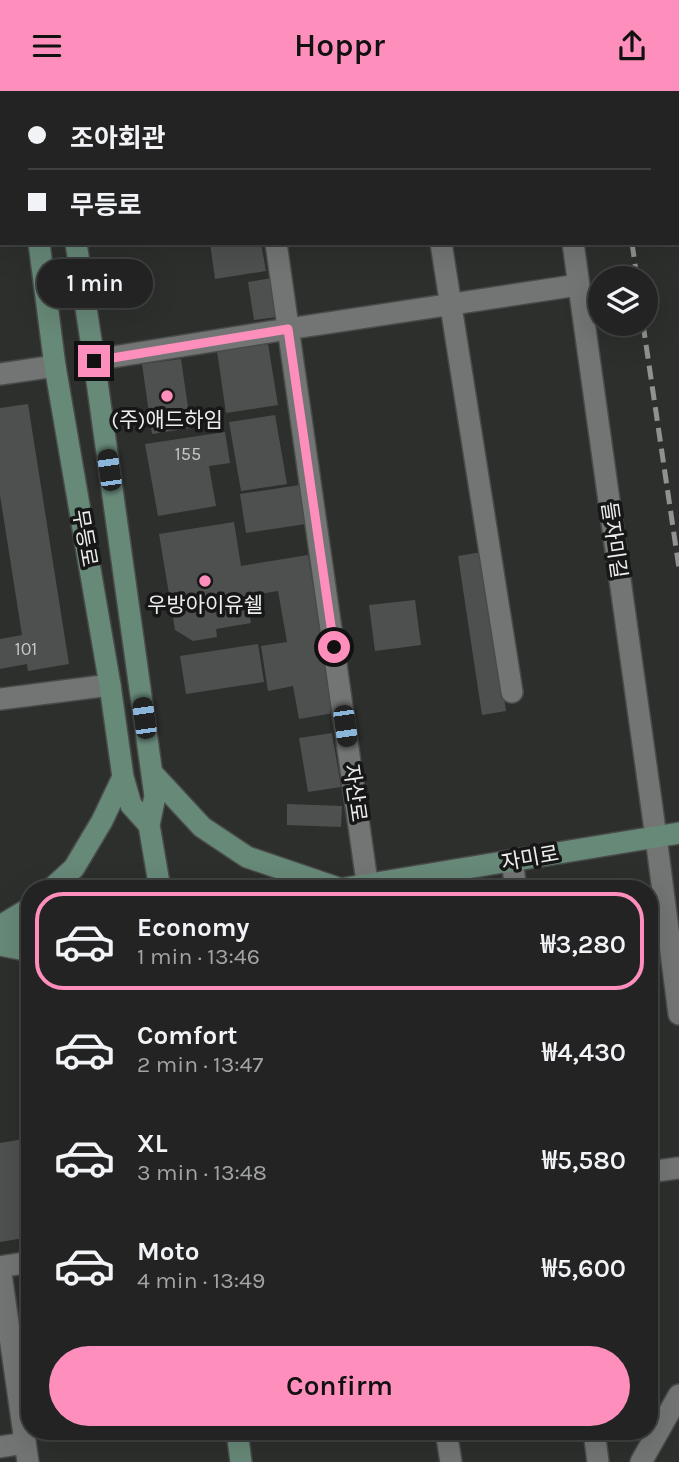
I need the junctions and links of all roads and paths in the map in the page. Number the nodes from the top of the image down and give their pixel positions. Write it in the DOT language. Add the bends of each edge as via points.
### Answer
graph roads {
  1 [pos="39,245"];
  2 [pos="76,245"];
  3 [pos="275,245"];
  4 [pos="441,245"];
  5 [pos="573,245"];
  6 [pos="578,285"];
  7 [pos="451,304"];
  8 [pos="288,329"];
  9 [pos="94,361"];
  10 [pos="55,366"];
  11 [pos="0,374"];
  12 [pos="110,685"];
  13 [pos="512,692"];
  14 [pos="0,699"];
  15 [pos="152,773"];
  16 [pos="123,777"];
  17 [pos="149,825"];
  18 [pos="679,833"];
  19 [pos="656,837"];
  20 [pos="512,861"];
  21 [pos="61,880"];
  22 [pos="158,880"];
  23 [pos="315,880"];
  24 [pos="367,880"];
  25 [pos="407,880"];
  26 [pos="515,880"];
  27 [pos="21,913"];
  28 [pos="0,926"];
  29 [pos="21,934"];
  30 [pos="0,937"];
  31 [pos="0,944"];
  32 [pos="21,949"];
  33 [pos="679,1014"];
  34 [pos="679,1168"];
  35 [pos="658,1171"];
  36 [pos="21,1264"];
  37 [pos="0,1267"];
  38 [pos="679,1395"];
  39 [pos="21,1412"];
  40 [pos="658,1432"];
  41 [pos="238,1440"];
  42 [pos="447,1440"];
  43 [pos="595,1440"];
  44 [pos="653,1440"];
  45 [pos="0,1447"];
  46 [pos="27,1453"];
  47 [pos="241,1462"];
  48 [pos="451,1462"];
  49 [pos="598,1462"];
  50 [pos="641,1462"];
  1 -- 10 [label="street, 무등로"];
  2 -- 9 [label="street, 무등로"];
  3 -- 8 [label="street, 자산로"];
  4 -- 7 [label="street"];
  5 -- 6 [label="street, 들자미길"];
  6 -- 7 [label="street"];
  6 -- 19 [label="street, 들자미길"];
  7 -- 8 [label="street"];
  7 -- 13 [label="street"];
  8 -- 9 [label="street"];
  8 -- 24 [label="street, 자산로"];
  9 -- 15 [label="street, 무등로"];
  10 -- 11 [label="street"];
  10 -- 12 [label="street, 무등로"];
  12 -- 14 [label="street"];
  12 -- 16 [label="street, 무등로"];
  15 -- 17 [label="street, 무등로" via="155,796"];
  15 -- 23 [label="street" via="202,827 247,857"];
  16 -- 17 [label="street, 무등로" via="131,805"];
  16 -- 21 [label="street" via="75,868"];
  17 -- 22 [label="street, 무등로"];
  18 -- 19 [label="street, 자미로"];
  19 -- 20 [label="street, 자미로"];
  19 -- 33 [label="street, 들자미길"];
  20 -- 25 [label="street, 자미로"];
  20 -- 26 [label="street"];
  27 -- 28 [label="street"];
  29 -- 30 [label="street"];
  31 -- 32 [label="street"];
  34 -- 35 [label="street"];
  36 -- 37 [label="street"];
  37 -- 39 [label="street"];
  38 -- 40 [label="street"];
  41 -- 47 [label="street"];
  42 -- 48 [label="street"];
  43 -- 49 [label="street"];
  44 -- 50 [label="street"];
  45 -- 46 [label="street"];
}
